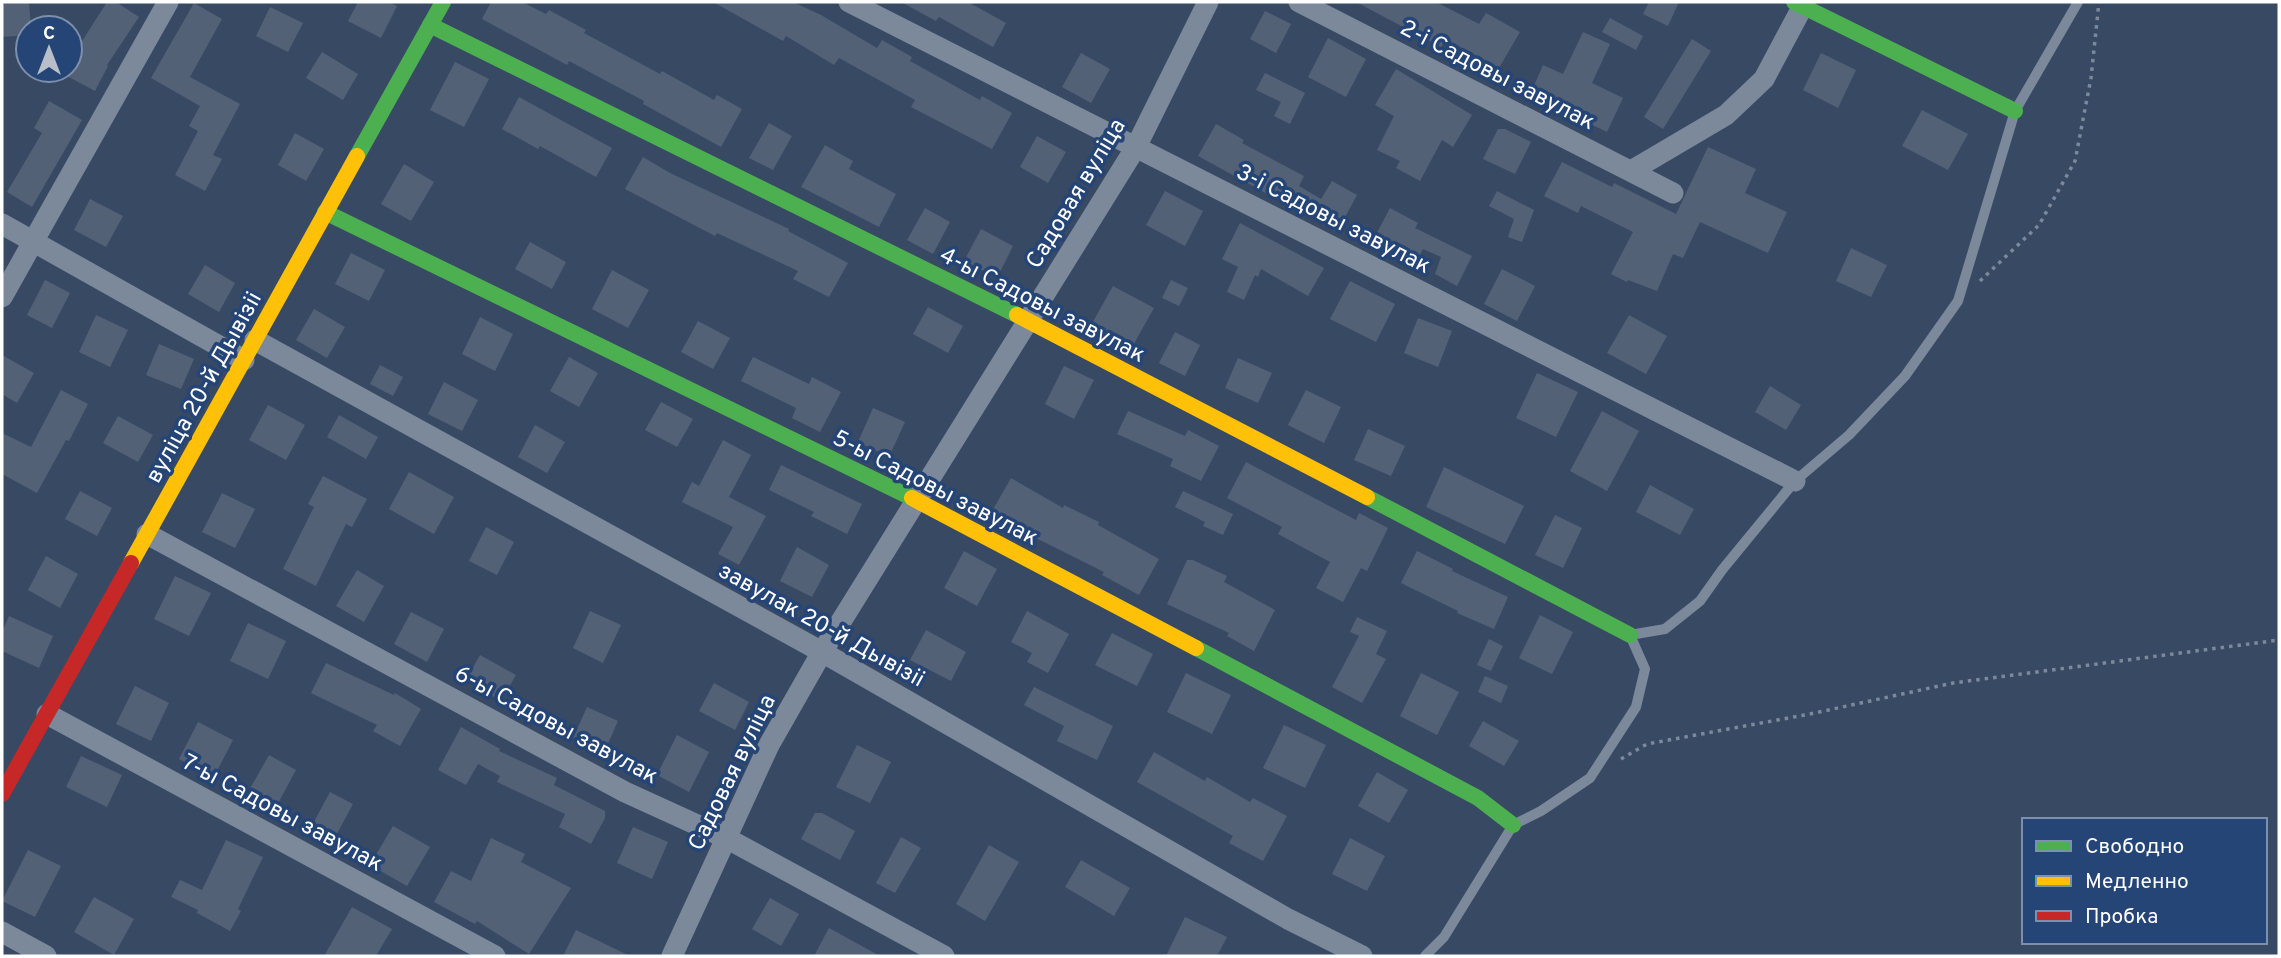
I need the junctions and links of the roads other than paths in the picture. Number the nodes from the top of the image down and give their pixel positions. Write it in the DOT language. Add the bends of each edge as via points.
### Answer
graph roads {
  1 [pos="169,2"];
  2 [pos="443,2"];
  3 [pos="849,2"];
  4 [pos="1208,2"];
  5 [pos="1298,2"];
  6 [pos="2078,2"];
  7 [pos="1801,3"];
  8 [pos="429,25"];
  9 [pos="2015,111"];
  10 [pos="1136,147"];
  11 [pos="1631,171"];
  12 [pos="1673,193"];
  13 [pos="326,212"];
  14 [pos="2,224"];
  15 [pos="33,242"];
  16 [pos="2,297"];
  17 [pos="1028,320"];
  18 [pos="255,340"];
  19 [pos="244,360"];
  20 [pos="1795,481"];
  21 [pos="916,500"];
  22 [pos="147,534"];
  23 [pos="1630,635"];
  24 [pos="822,652"];
  25 [pos="47,714"];
  26 [pos="2,794"];
  27 [pos="1513,825"];
  28 [pos="728,839"];
  29 [pos="2,932"];
  30 [pos="46,956"];
  31 [pos="495,956"];
  32 [pos="672,956"];
  33 [pos="944,956"];
  34 [pos="1362,956"];
  35 [pos="1425,956"];
  1 -- 15 [label="street"];
  2 -- 8 [label="street, вуліца 20-й Дывізіі"];
  3 -- 10 [label="street, 3-і Садовы завулак"];
  4 -- 10 [label="street, Садовая вуліца"];
  5 -- 11 [label="street, 2-і Садовы завулак"];
  6 -- 9 [label="lane"];
  7 -- 9 [label="street"];
  7 -- 11 [label="street" via="1764,79 1755,88 1726,115"];
  8 -- 13 [label="street, вуліца 20-й Дывізіі"];
  8 -- 17 [label="street, 4-ы Садовы завулак"];
  9 -- 20 [label="lane" via="1958,301 1905,376 1849,435"];
  10 -- 17 [label="street, Садовая вуліца"];
  10 -- 20 [label="street, 3-і Садовы завулак"];
  11 -- 12 [label="street, 2-і Садовы завулак"];
  13 -- 18 [label="street, вуліца 20-й Дывізіі"];
  13 -- 21 [label="street, 5-ы Садовы завулак"];
  14 -- 15 [label="street"];
  15 -- 16 [label="street"];
  15 -- 19 [label="street"];
  17 -- 21 [label="street, Садовая вуліца"];
  17 -- 23 [label="street, 4-ы Садовы завулак"];
  18 -- 19 [label="street, вуліца 20-й Дывізіі"];
  18 -- 24 [label="street, завулак 20-й Дывізіі"];
  19 -- 22 [label="street, вуліца 20-й Дывізіі"];
  20 -- 23 [label="lane" via="1700,601 1665,629"];
  21 -- 24 [label="street, Садовая вуліца"];
  21 -- 27 [label="street, 5-ы Садовы завулак" via="1478,798"];
  22 -- 25 [label="street, вуліца 20-й Дывізіі"];
  22 -- 28 [label="street, 6-ы Садовы завулак" via="625,792"];
  23 -- 27 [label="lane" via="1645,669 1636,707 1590,778"];
  24 -- 28 [label="street, Садовая вуліца" via="769,745"];
  24 -- 34 [label="street, завулак 20-й Дывізіі" via="1288,919"];
  25 -- 26 [label="street, вуліца 20-й Дывізіі"];
  25 -- 31 [label="street, 7-ы Садовы завулак"];
  27 -- 35 [label="lane" via="1444,937"];
  28 -- 32 [label="street, Садовая вуліца"];
  28 -- 33 [label="street, 6-ы Садовы завулак"];
  29 -- 30 [label="street"];
}
